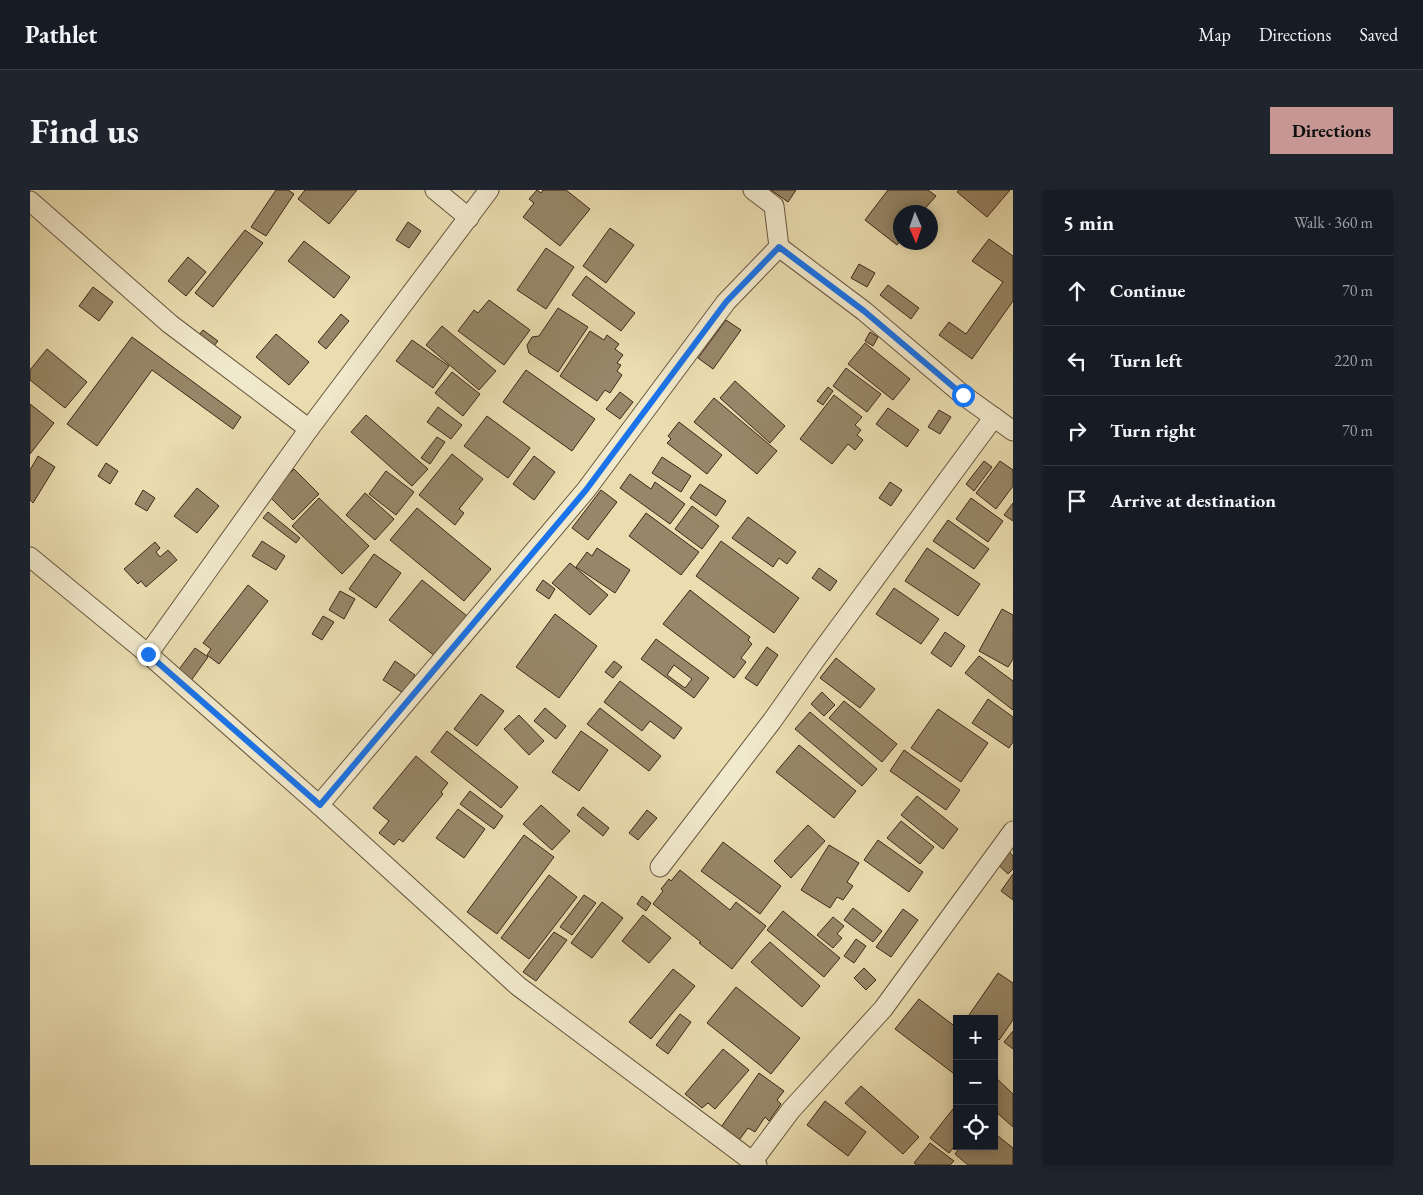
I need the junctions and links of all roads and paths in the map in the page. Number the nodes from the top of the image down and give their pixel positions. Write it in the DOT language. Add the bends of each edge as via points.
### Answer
graph roads {
  1 [pos="435,190"];
  2 [pos="489,190"];
  3 [pos="753,190"];
  4 [pos="30,201"];
  5 [pos="469,218"];
  6 [pos="779,247"];
  7 [pos="994,417"];
  8 [pos="309,429"];
  9 [pos="1013,431"];
  10 [pos="30,558"];
  11 [pos="148,654"];
  12 [pos="320,805"];
  13 [pos="1013,831"];
  14 [pos="660,868"];
  15 [pos="755,1163"];
  1 -- 5 [label="street"];
  2 -- 5 [label="street"];
  3 -- 6 [label="street" via="774,206"];
  4 -- 8 [label="street" via="170,324"];
  5 -- 8 [label="street"];
  6 -- 7 [label="street" via="864,311 963,395"];
  6 -- 12 [label="street" via="726,302 586,490"];
  7 -- 9 [label="street"];
  7 -- 14 [label="street" via="772,721"];
  8 -- 11 [label="street"];
  10 -- 11 [label="street"];
  11 -- 12 [label="street"];
  12 -- 15 [label="street" via="518,986"];
  13 -- 15 [label="street" via="883,1009 791,1110"];
}
